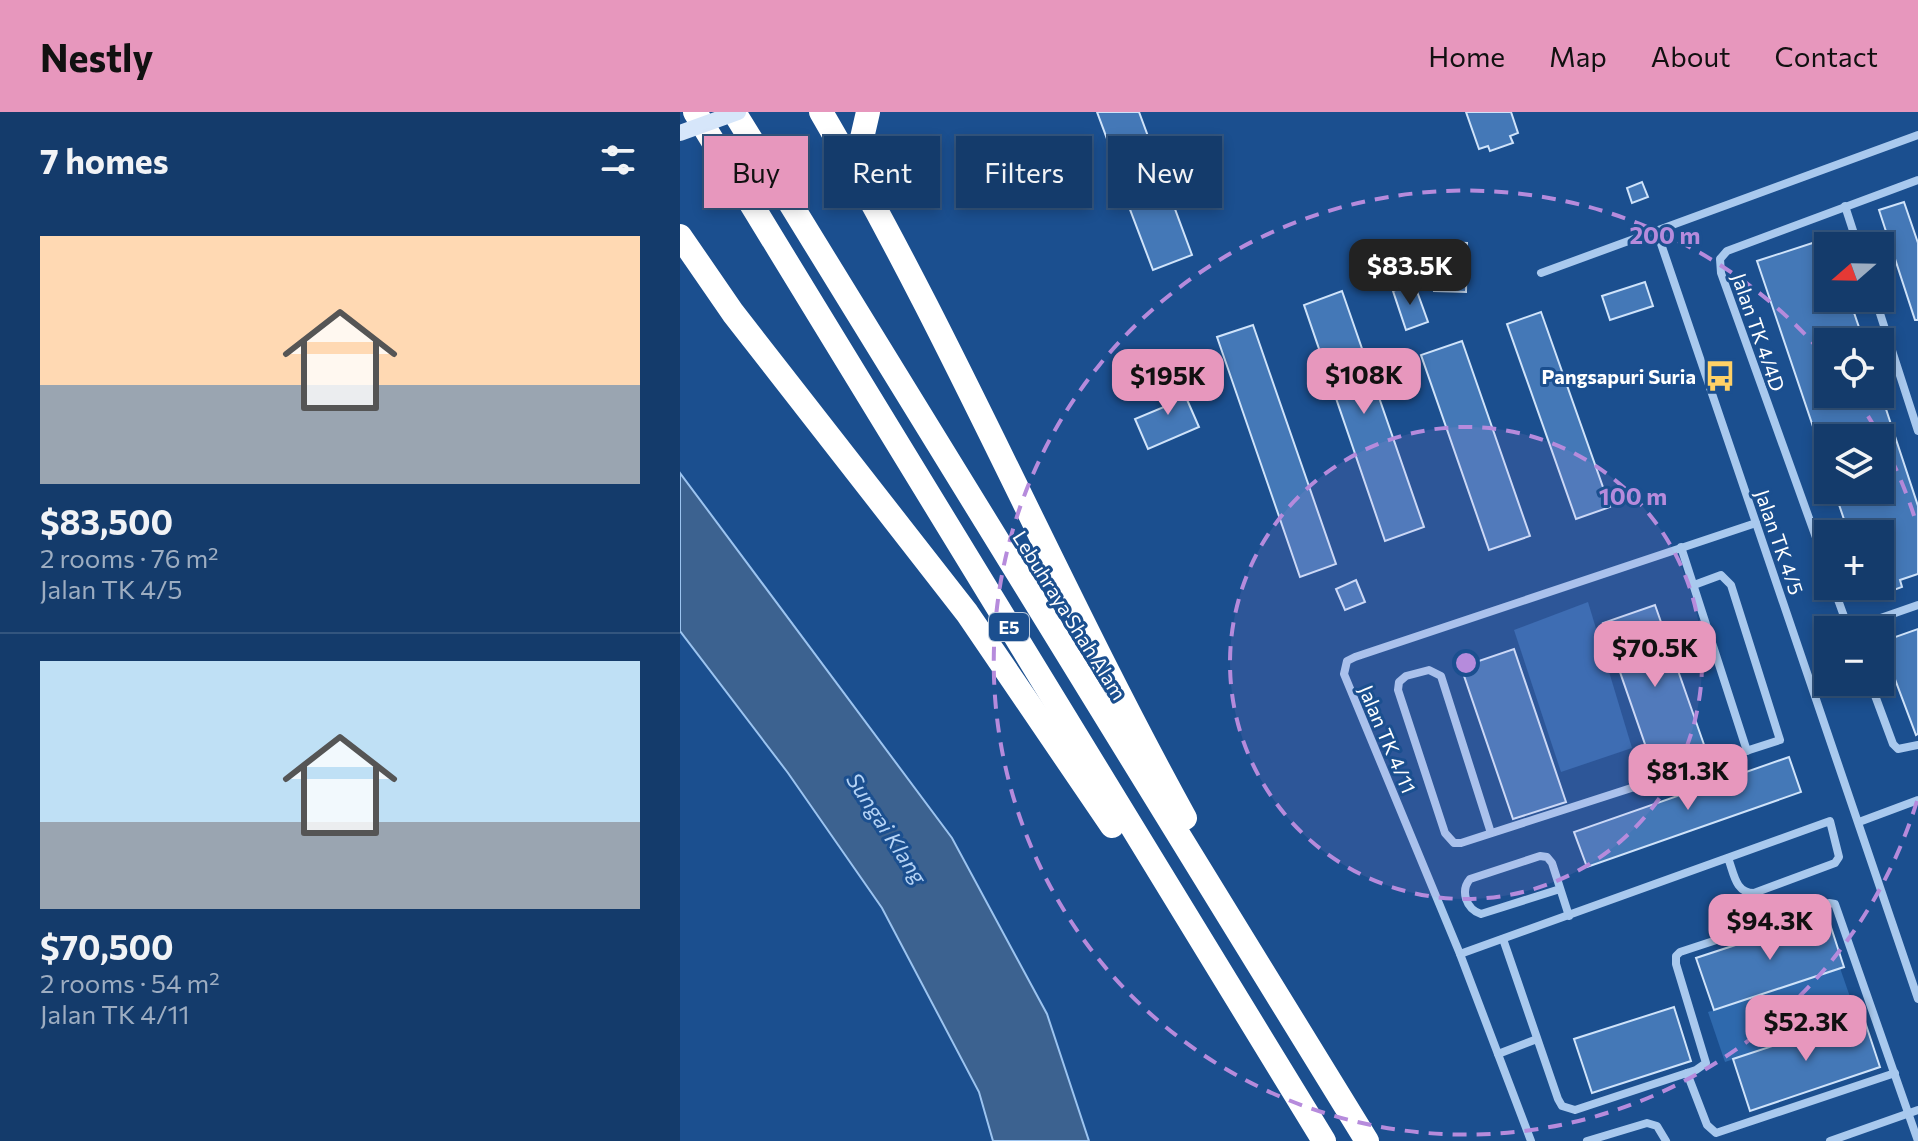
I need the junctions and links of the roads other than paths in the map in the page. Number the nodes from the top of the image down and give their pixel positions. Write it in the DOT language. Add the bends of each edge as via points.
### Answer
graph roads {
  1 [pos="695,112"];
  2 [pos="736,112"];
  3 [pos="821,112"];
  4 [pos="868,112"];
  5 [pos="680,133"];
  6 [pos="1918,135"];
  7 [pos="835,136"];
  8 [pos="862,136"];
  9 [pos="1918,180"];
  10 [pos="1845,206"];
  11 [pos="876,208"];
  12 [pos="1657,232"];
  13 [pos="1853,232"];
  14 [pos="680,236"];
  15 [pos="1541,273"];
  16 [pos="1880,312"];
  17 [pos="1918,431"];
  18 [pos="1756,523"];
  19 [pos="1814,532"];
  20 [pos="1681,547"];
  21 [pos="1694,585"];
  22 [pos="1918,605"];
  23 [pos="1888,616"];
  24 [pos="1875,696"];
  25 [pos="1918,745"];
  26 [pos="1747,751"];
  27 [pos="1918,800"];
  28 [pos="1859,822"];
  29 [pos="1491,833"];
  30 [pos="1728,858"];
  31 [pos="1560,889"];
  32 [pos="1569,916"];
  33 [pos="1503,939"];
  34 [pos="1460,954"];
  35 [pos="1215,967"];
  36 [pos="1918,999"];
  37 [pos="1537,1039"];
  38 [pos="1498,1054"];
  39 [pos="1687,1073"];
  40 [pos="1895,1073"];
  41 [pos="1326,1076"];
  42 [pos="1913,1112"];
  43 [pos="1324,1141"];
  44 [pos="1367,1141"];
  45 [pos="1531,1141"];
  46 [pos="1587,1141"];
  47 [pos="1666,1141"];
  48 [pos="1830,1141"];
  49 [pos="1918,1141"];
  1 -- 35 [label="highway, E5"];
  2 -- 5 [label="main road, bridge"];
  2 -- 41 [label="highway, Lebuhraya Shah Alam / E5"];
  3 -- 7 [label="highway"];
  4 -- 8 [label="highway"];
  6 -- 12 [label="street"];
  9 -- 10 [label="street, Jalan TK 4/4D"];
  10 -- 13 [label="street"];
  10 -- 19 [label="street, Jalan TK 4/4D" via="1727,251 1720,259"];
  11 -- 41 [label="highway" via="1128,714"];
  12 -- 15 [label="street"];
  12 -- 18 [label="street, Jalan TK 4/5"];
  14 -- 35 [label="highway" via="742,325 967,613"];
  16 -- 17 [label="street"];
  18 -- 20 [label="street, Jalan TK 4/11"];
  18 -- 28 [label="street, Jalan TK 4/5"];
  20 -- 21 [label="street"];
  20 -- 34 [label="street, Jalan TK 4/11" via="1347,661 1344,674"];
  21 -- 26 [label="street"];
  21 -- 26 [label="street" via="1721,575 1731,585 1780,740"];
  22 -- 23 [label="street"];
  24 -- 25 [label="street" via="1893,744 1898,749"];
  26 -- 29 [label="street"];
  27 -- 28 [label="street"];
  28 -- 36 [label="street, Jalan TK 4/5"];
  29 -- 29 [label="street" via="1441,676 1429,670 1406,676 1398,690 1445,833 1454,843"];
  30 -- 30 [label="street" via="1740,889 1754,893 1839,857 1830,821"];
  30 -- 32 [label="street"];
  31 -- 31 [label="street" via="1481,914 1470,907 1464,893 1470,879 1540,856 1552,863"];
  31 -- 32 [label="street"];
  32 -- 33 [label="street"];
  33 -- 34 [label="street"];
  33 -- 37 [label="street"];
  34 -- 38 [label="street, Jalan TK 4/11"];
  35 -- 43 [label="highway, E5"];
  37 -- 38 [label="street"];
  37 -- 39 [label="street" via="1558,1099 1568,1109"];
  38 -- 45 [label="street, Jalan TK 4/11"];
  39 -- 40 [label="street" via="1707,1125 1716,1133"];
  39 -- 40 [label="street" via="1703,1067 1706,1056 1676,956 1829,903 1839,909"];
  40 -- 42 [label="street"];
  41 -- 44 [label="highway, Lebuhraya Shah Alam / E5"];
  42 -- 48 [label="street"];
  42 -- 49 [label="street"];
  46 -- 47 [label="street" via="1647,1123 1657,1126"];
}
